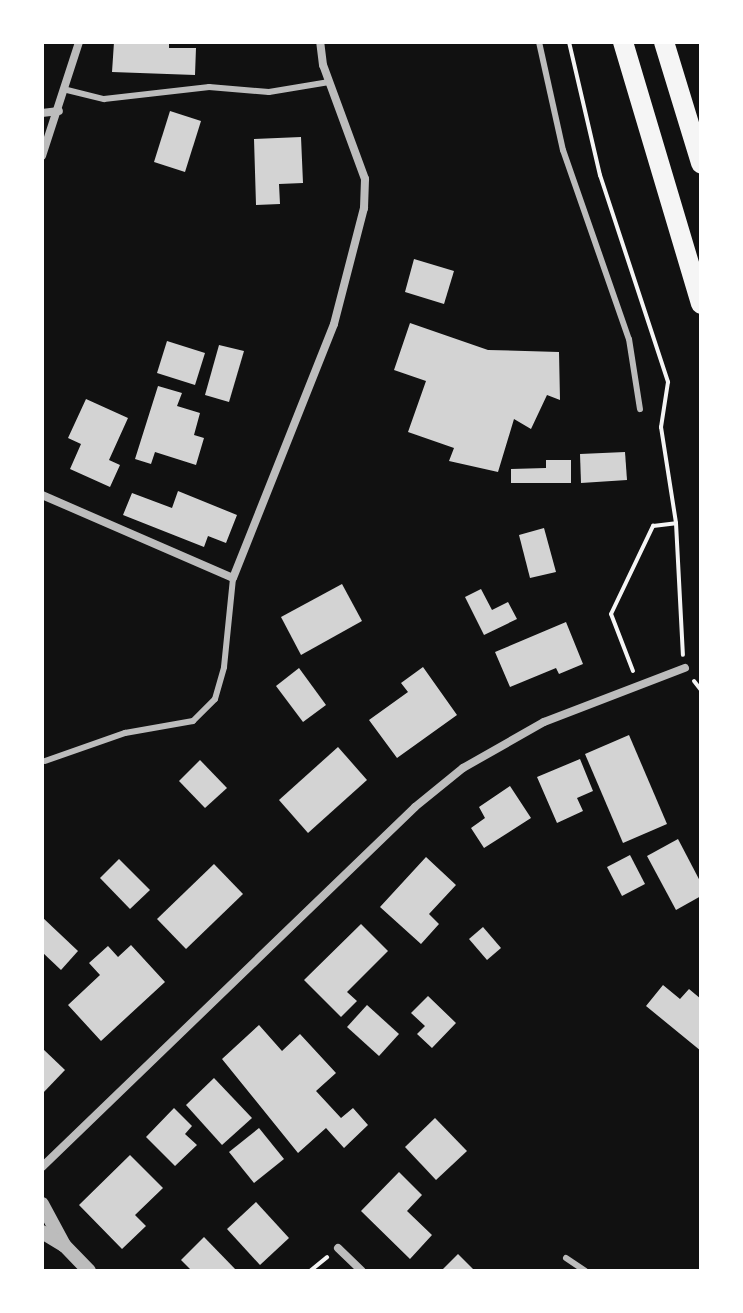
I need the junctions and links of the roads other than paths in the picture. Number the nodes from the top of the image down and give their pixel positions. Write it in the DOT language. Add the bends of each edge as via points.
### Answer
graph roads {
  1 [pos="79,42"];
  2 [pos="320,42"];
  3 [pos="539,42"];
  4 [pos="623,42"];
  5 [pos="664,42"];
  6 [pos="329,82"];
  7 [pos="67,90"];
  8 [pos="59,111"];
  9 [pos="42,113"];
  10 [pos="42,156"];
  11 [pos="701,163"];
  12 [pos="701,304"];
  13 [pos="640,409"];
  14 [pos="42,495"];
  15 [pos="233,578"];
  16 [pos="685,668"];
  17 [pos="45,761"];
  18 [pos="42,1167"];
  19 [pos="42,1204"];
  20 [pos="42,1232"];
  21 [pos="64,1245"];
  22 [pos="338,1248"];
  23 [pos="566,1258"];
  24 [pos="89,1271"];
  25 [pos="362,1271"];
  26 [pos="585,1271"];
  1 -- 7 [label="street"];
  2 -- 6 [label="street"];
  3 -- 13 [label="lane" via="563,150 629,339"];
  4 -- 12 [label="main road"];
  5 -- 11 [label="main road"];
  6 -- 7 [label="lane" via="269,92 209,87 104,99"];
  6 -- 15 [label="street" via="365,179 364,208 334,324"];
  7 -- 8 [label="street"];
  8 -- 9 [label="street"];
  8 -- 10 [label="street"];
  14 -- 15 [label="street"];
  15 -- 17 [label="lane" via="224,667 215,699 193,721 125,733"];
  16 -- 18 [label="street" via="544,722 463,768 415,807"];
  19 -- 21 [label="street"];
  20 -- 21 [label="street"];
  21 -- 24 [label="street"];
  22 -- 25 [label="street"];
  23 -- 26 [label="lane"];
}
